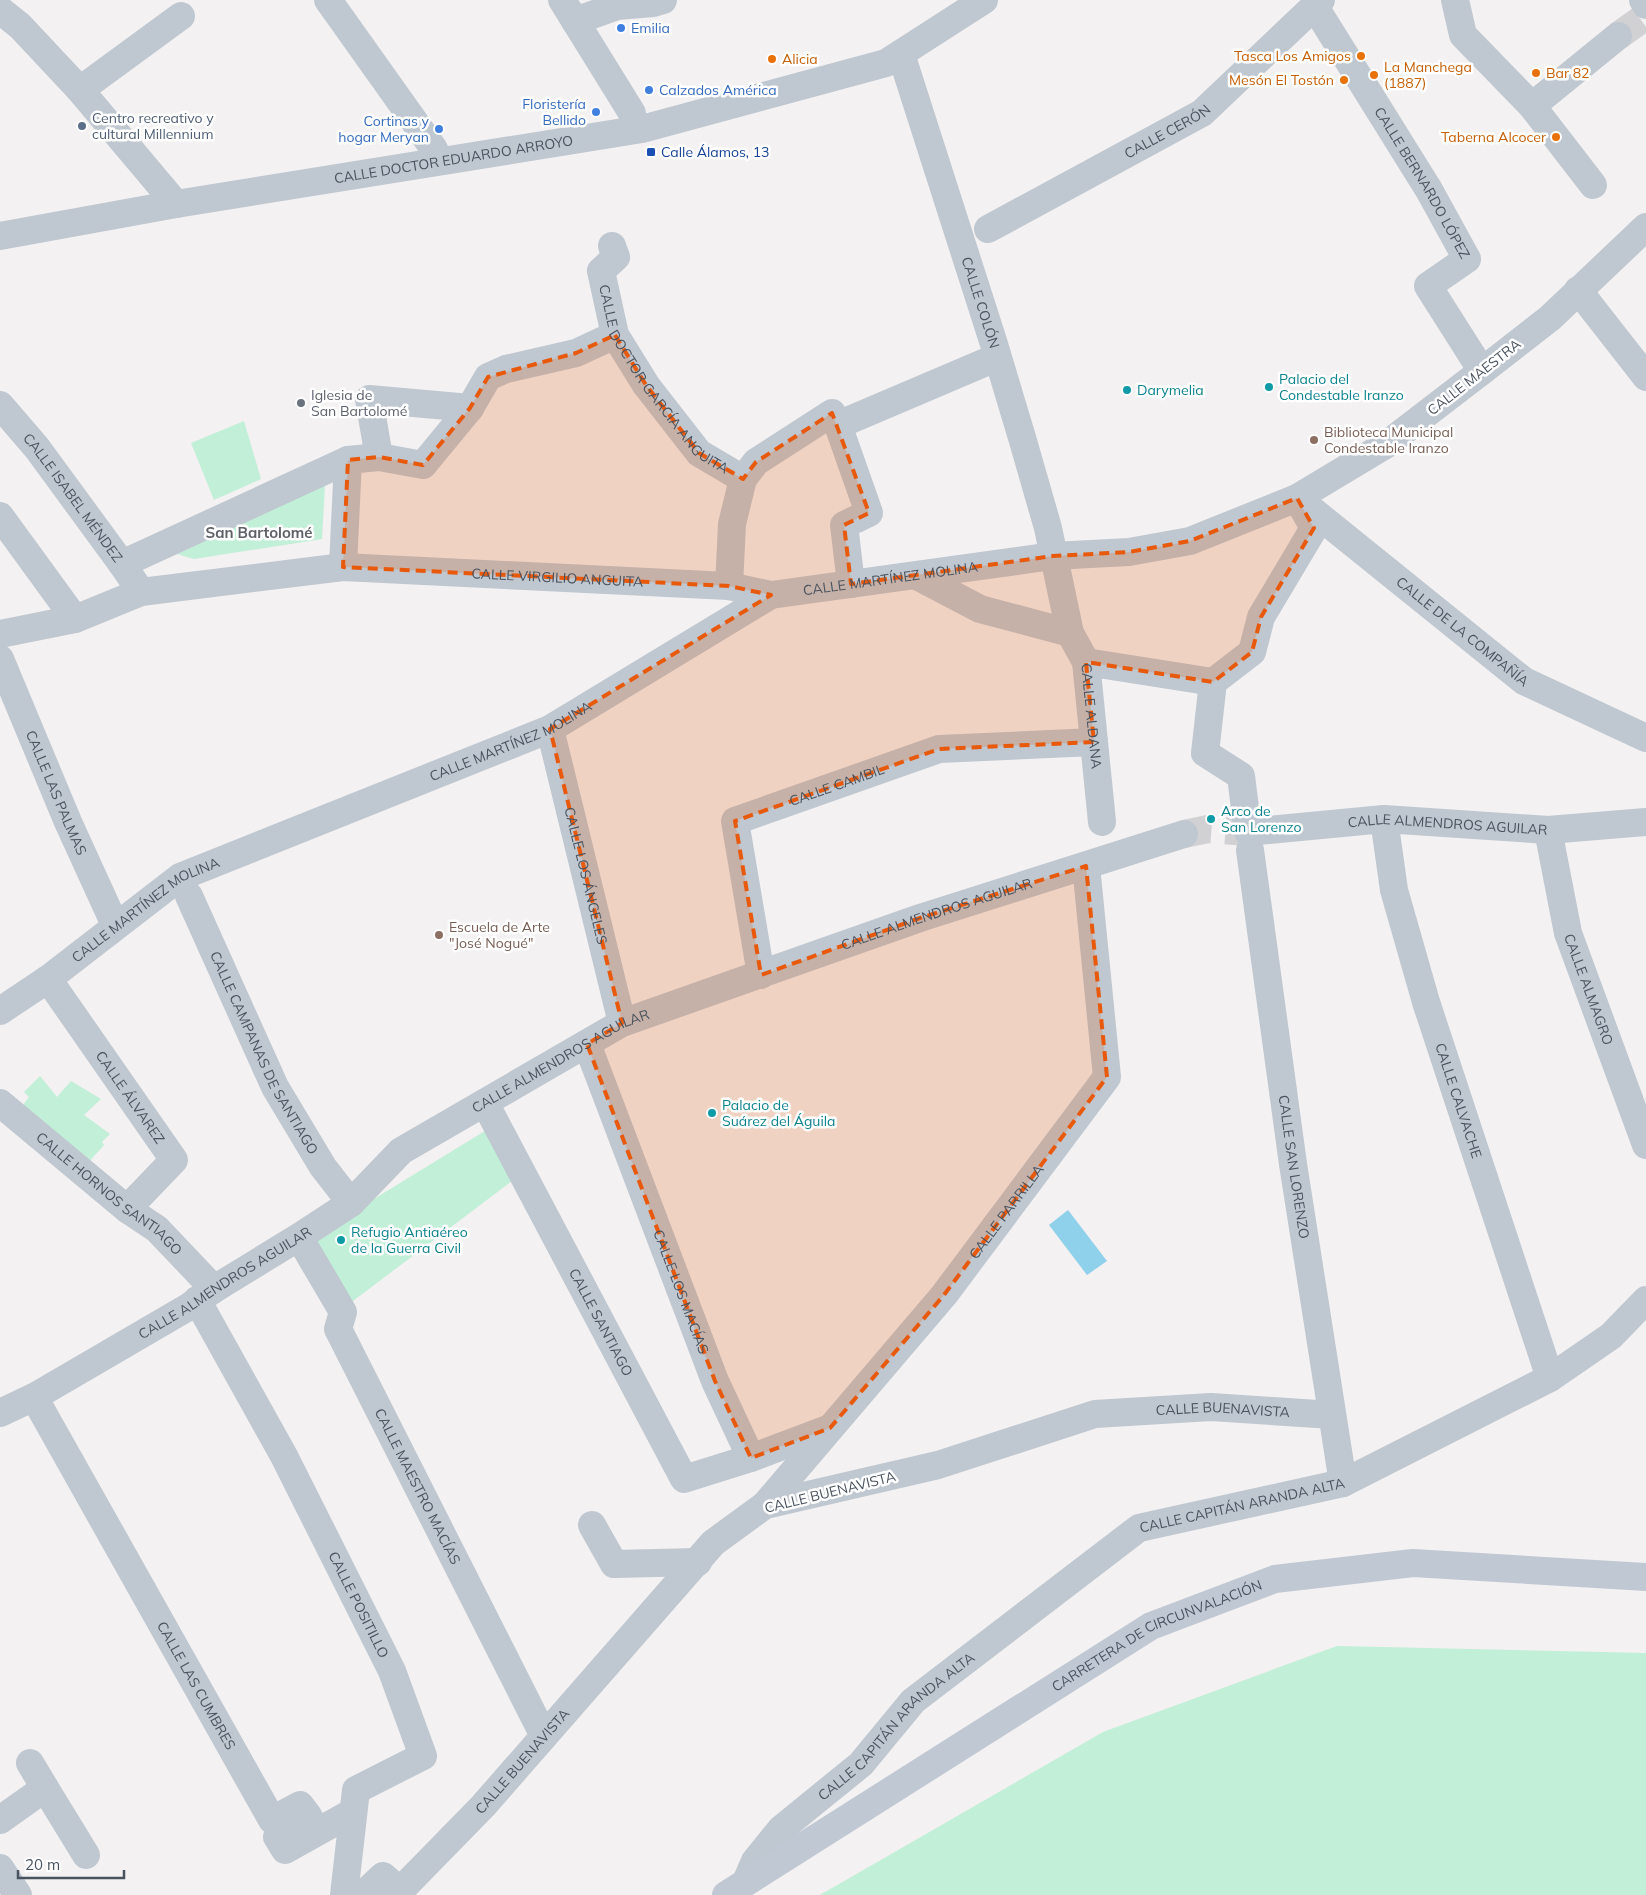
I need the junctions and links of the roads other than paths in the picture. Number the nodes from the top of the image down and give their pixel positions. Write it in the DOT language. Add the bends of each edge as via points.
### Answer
graph roads {
  1 [pos="328,0"];
  2 [pos="663,0"];
  3 [pos="984,0"];
  4 [pos="1455,0"];
  5 [pos="1642,0"];
  6 [pos="1318,3"];
  7 [pos="1646,5"];
  8 [pos="0,10"];
  9 [pos="568,10"];
  10 [pos="181,16"];
  11 [pos="1618,36"];
  12 [pos="901,54"];
  13 [pos="80,90"];
  14 [pos="1532,106"];
  15 [pos="632,113"];
  16 [pos="434,149"];
  17 [pos="1593,185"];
  18 [pos="176,204"];
  19 [pos="1646,226"];
  20 [pos="988,229"];
  21 [pos="0,236"];
  22 [pos="612,246"];
  23 [pos="1578,290"];
  24 [pos="615,335"];
  25 [pos="986,362"];
  26 [pos="1482,372"];
  27 [pos="1646,377"];
  28 [pos="0,405"];
  29 [pos="470,408"];
  30 [pos="838,425"];
  31 [pos="379,457"];
  32 [pos="348,460"];
  33 [pos="743,479"];
  34 [pos="1297,498"];
  35 [pos="0,516"];
  36 [pos="1053,556"];
  37 [pos="122,564"];
  38 [pos="343,567"];
  39 [pos="918,576"];
  40 [pos="851,584"];
  41 [pos="729,586"];
  42 [pos="141,592"];
  43 [pos="771,595"];
  44 [pos="75,619"];
  45 [pos="1070,632"];
  46 [pos="0,634"];
  47 [pos="0,659"];
  48 [pos="1086,662"];
  49 [pos="1213,682"];
  50 [pos="550,729"];
  51 [pos="1646,738"];
  52 [pos="1094,742"];
  53 [pos="1384,819"];
  54 [pos="1102,822"];
  55 [pos="1646,822"];
  56 [pos="1548,830"];
  57 [pos="1184,834"];
  58 [pos="1249,841"];
  59 [pos="1086,866"];
  60 [pos="189,896"];
  61 [pos="115,925"];
  62 [pos="761,976"];
  63 [pos="48,979"];
  64 [pos="0,1011"];
  65 [pos="622,1023"];
  66 [pos="587,1044"];
  67 [pos="485,1102"];
  68 [pos="0,1103"];
  69 [pos="1646,1145"];
  70 [pos="351,1203"];
  71 [pos="127,1209"];
  72 [pos="299,1237"];
  73 [pos="205,1294"];
  74 [pos="1646,1300"];
  75 [pos="1550,1378"];
  76 [pos="34,1397"];
  77 [pos="0,1413"];
  78 [pos="1332,1415"];
  79 [pos="830,1428"];
  80 [pos="751,1458"];
  81 [pos="1343,1483"];
  82 [pos="765,1505"];
  83 [pos="592,1525"];
  84 [pos="698,1562"];
  85 [pos="1646,1577"];
  86 [pos="544,1736"];
  87 [pos="30,1763"];
  88 [pos="45,1788"];
  89 [pos="353,1812"];
  90 [pos="0,1820"];
  91 [pos="86,1855"];
  92 [pos="0,1868"];
  93 [pos="736,1889"];
  94 [pos="398,1893"];
  95 [pos="18,1895"];
  96 [pos="344,1895"];
  97 [pos="363,1895"];
  1 -- 16 [label="street"];
  2 -- 9 [label="street"];
  3 -- 12 [label="street, CALLE DOCTOR EDUARDO ARROYO"];
  4 -- 14 [label="street" via="1463,35"];
  5 -- 7 [label="street"];
  6 -- 20 [label="street, CALLE CERÓN" via="1202,113"];
  6 -- 26 [label="street, CALLE BERNARDO LÓPEZ" via="1467,259 1428,286"];
  8 -- 13 [label="street" via="20,26"];
  9 -- 15 [label="street"];
  10 -- 13 [label="street"];
  11 -- 14 [label="street"];
  12 -- 18 [label="street, CALLE DOCTOR EDUARDO ARROYO" via="886,63 642,129"];
  12 -- 36 [label="street, CALLE COLÓN" via="993,341"];
  13 -- 18 [label="street"];
  14 -- 17 [label="street"];
  18 -- 21 [label="street, CALLE DOCTOR EDUARDO ARROYO"];
  19 -- 23 [label="street, CALLE MAESTRA"];
  22 -- 24 [label="street, CALLE DOCTOR GARCÍA ANGUITA" via="616,258 601,271"];
  23 -- 26 [label="street, CALLE MAESTRA" via="1550,318"];
  23 -- 27 [label="street"];
  24 -- 29 [label="street" via="576,353 506,369 488,377"];
  24 -- 33 [label="street, CALLE DOCTOR GARCÍA ANGUITA" via="646,385 698,453"];
  25 -- 30 [label="street"];
  26 -- 34 [label="street, CALLE MAESTRA" via="1387,444"];
  28 -- 37 [label="street, CALLE ISABEL MÉNDEZ" via="37,448"];
  29 -- 31 [label="street" via="423,465"];
  29 -- 31 [label="street" via="369,398"];
  30 -- 33 [label="street" via="832,413 756,462"];
  30 -- 40 [label="street" via="869,513 844,525"];
  31 -- 32 [label="street"];
  32 -- 37 [label="street"];
  32 -- 38 [label="street"];
  33 -- 41 [label="street" via="732,524"];
  34 -- 36 [label="street, CALLE MAESTRA" via="1190,541 1129,552"];
  34 -- 49 [label="street" via="1314,528 1261,617 1252,652"];
  34 -- 51 [label="street, CALLE DE LA COMPAÑÍA" via="1524,681"];
  35 -- 44 [label="street"];
  36 -- 39 [label="street, CALLE MARTÍNEZ MOLINA"];
  36 -- 45 [label="street, CALLE ALDANA"];
  37 -- 42 [label="street, CALLE ISABEL MÉNDEZ"];
  38 -- 41 [label="street, CALLE VIRGILIO ANGUITA"];
  38 -- 42 [label="street, CALLE VIRGILIO ANGUITA"];
  39 -- 40 [label="street, CALLE MARTÍNEZ MOLINA"];
  39 -- 45 [label="street" via="980,609"];
  40 -- 43 [label="street, CALLE MARTÍNEZ MOLINA"];
  41 -- 43 [label="street, CALLE VIRGILIO ANGUITA"];
  42 -- 44 [label="street, CALLE VIRGILIO ANGUITA"];
  43 -- 50 [label="street, CALLE MARTÍNEZ MOLINA"];
  44 -- 46 [label="street, CALLE VIRGILIO ANGUITA"];
  45 -- 48 [label="street, CALLE ALDANA"];
  47 -- 61 [label="street, CALLE LAS PALMAS"];
  48 -- 49 [label="street"];
  48 -- 52 [label="street, CALLE ALDANA"];
  49 -- 58 [label="street, CALLE SAN LORENZO" via="1205,753 1241,776"];
  50 -- 61 [label="street, CALLE MARTÍNEZ MOLINA" via="180,877"];
  50 -- 65 [label="street, CALLE LOS ÁNGELES"];
  52 -- 54 [label="street, CALLE ALDANA"];
  52 -- 62 [label="street, CALLE CAMBIL" via="940,749 735,821"];
  53 -- 56 [label="street, CALLE ALMENDROS AGUILAR"];
  53 -- 58 [label="street, CALLE ALMENDROS AGUILAR"];
  53 -- 75 [label="street, CALLE CALVACHE" via="1394,890 1426,1002"];
  55 -- 56 [label="street, CALLE ALMENDROS AGUILAR"];
  56 -- 69 [label="street, CALLE ALMAGRO" via="1568,933"];
  57 -- 59 [label="street, CALLE ALMENDROS AGUILAR"];
  58 -- 78 [label="street, CALLE SAN LORENZO" via="1293,1164"];
  59 -- 62 [label="street, CALLE ALMENDROS AGUILAR" via="920,918"];
  59 -- 79 [label="street, CALLE PARRILLA" via="1107,1078 944,1295"];
  60 -- 70 [label="street, CALLE CAMPANAS DE SANTIAGO" via="275,1087 323,1167"];
  61 -- 63 [label="street, CALLE MARTÍNEZ MOLINA"];
  62 -- 65 [label="street, CALLE ALMENDROS AGUILAR"];
  63 -- 64 [label="street, CALLE MARTÍNEZ MOLINA"];
  63 -- 71 [label="street, CALLE ÁLVAREZ" via="174,1160"];
  65 -- 66 [label="street, CALLE ALMENDROS AGUILAR"];
  66 -- 67 [label="street, CALLE ALMENDROS AGUILAR"];
  66 -- 80 [label="street, CALLE LOS MACÍAS" via="715,1381"];
  67 -- 70 [label="street, CALLE ALMENDROS AGUILAR" via="401,1151"];
  67 -- 80 [label="street, CALLE SANTIAGO" via="684,1479"];
  68 -- 71 [label="street, CALLE HORNOS SANTIAGO"];
  70 -- 72 [label="street, CALLE ALMENDROS AGUILAR"];
  71 -- 73 [label="street, CALLE HORNOS SANTIAGO" via="157,1229"];
  72 -- 73 [label="street, CALLE ALMENDROS AGUILAR"];
  72 -- 86 [label="street, CALLE MAESTRO MACÍAS" via="343,1312 338,1329"];
  73 -- 76 [label="street, CALLE ALMENDROS AGUILAR"];
  73 -- 89 [label="street, CALLE POSITILLO" via="388,1662 423,1756 356,1790"];
  74 -- 75 [label="street, CALLE CAPITÁN ARANDA ALTA" via="1611,1336"];
  75 -- 81 [label="street, CALLE CAPITÁN ARANDA ALTA"];
  76 -- 77 [label="street, CALLE ALMENDROS AGUILAR"];
  76 -- 89 [label="street, CALLE LAS CUMBRES" via="272,1820 300,1804 309,1817 277,1837 285,1850"];
  78 -- 81 [label="street, CALLE SAN LORENZO"];
  78 -- 82 [label="street, CALLE BUENAVISTA" via="1211,1407 1095,1414 938,1464"];
  79 -- 80 [label="street"];
  79 -- 82 [label="street, CALLE PARRILLA"];
  81 -- 93 [label="street, CALLE CAPITÁN ARANDA ALTA" via="1139,1528 913,1701 861,1764 780,1829"];
  82 -- 84 [label="street, CALLE BUENAVISTA" via="713,1543"];
  83 -- 84 [label="street" via="614,1564"];
  84 -- 86 [label="street, CALLE BUENAVISTA"];
  85 -- 93 [label="main road, CARRETERA DE CIRCUNVALACIÓN" via="1413,1563 1275,1579 1151,1626"];
  86 -- 94 [label="street, CALLE BUENAVISTA" via="483,1806"];
  87 -- 88 [label="street"];
  88 -- 90 [label="street"];
  88 -- 91 [label="street"];
  89 -- 96 [label="street, CALLE POSITILLO"];
  92 -- 95 [label="street"];
  94 -- 97 [label="street" via="383,1876"];
}
